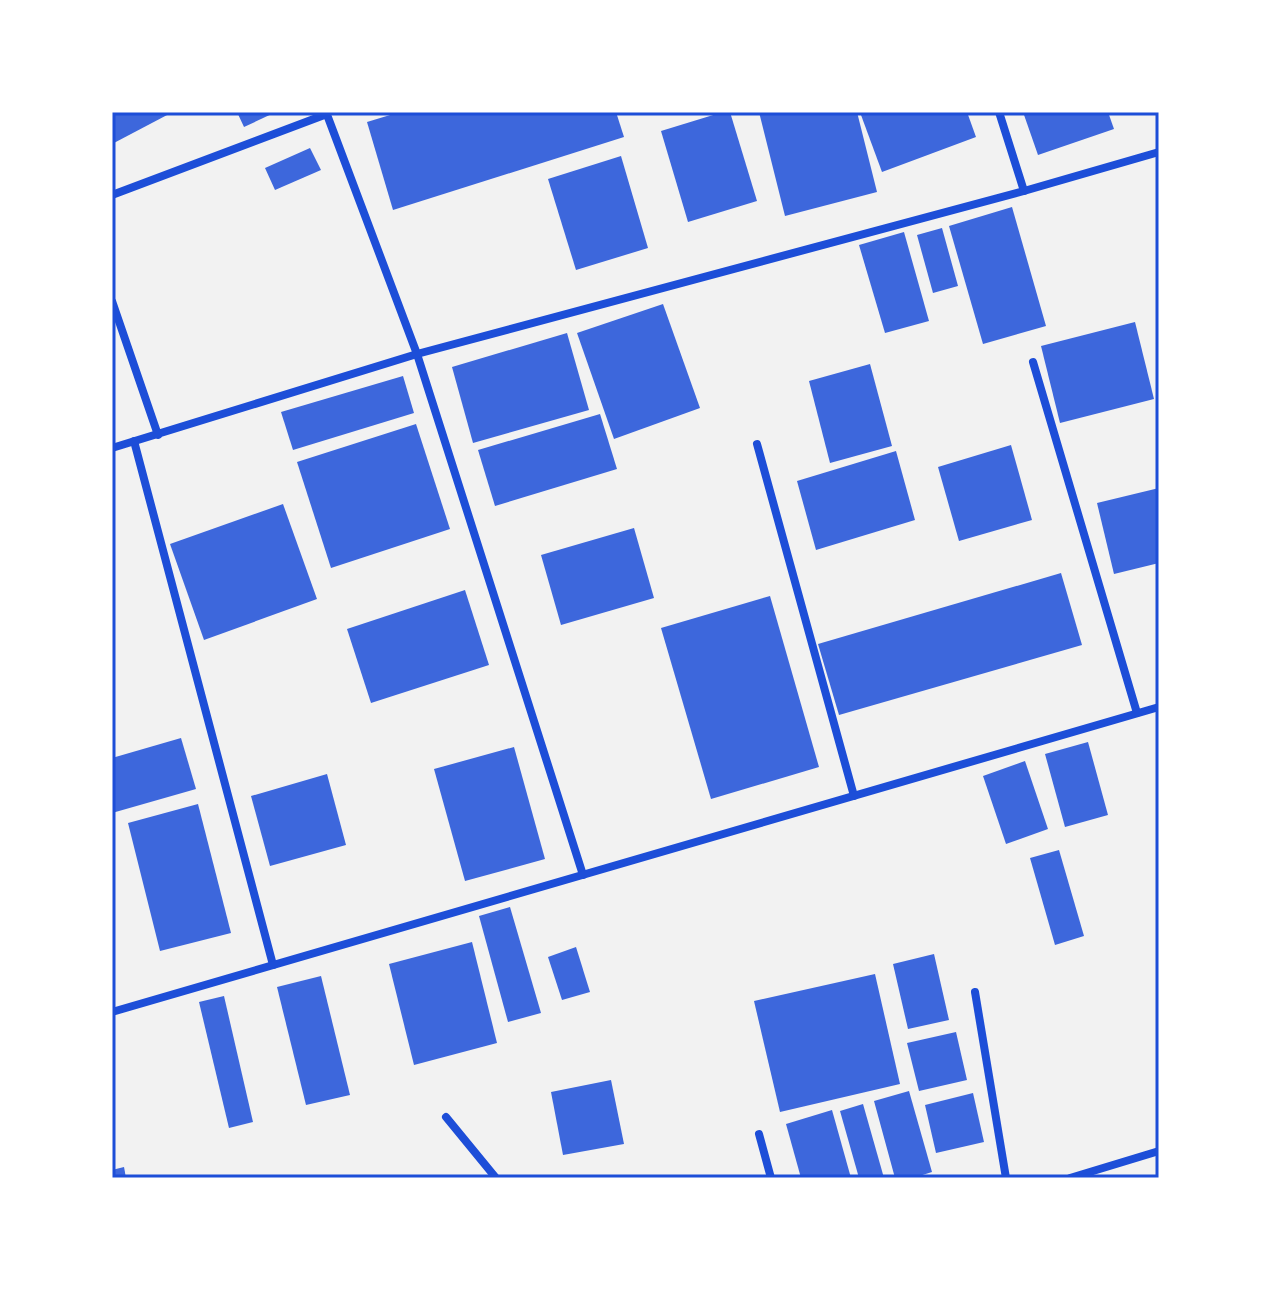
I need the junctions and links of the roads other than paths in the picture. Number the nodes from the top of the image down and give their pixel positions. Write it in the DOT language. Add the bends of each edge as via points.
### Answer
graph roads {
  1 [pos="999,112"];
  2 [pos="326,113"];
  3 [pos="1159,152"];
  4 [pos="1024,191"];
  5 [pos="112,195"];
  6 [pos="112,301"];
  7 [pos="417,354"];
  8 [pos="1033,362"];
  9 [pos="158,435"];
  10 [pos="134,441"];
  11 [pos="757,444"];
  12 [pos="112,448"];
  13 [pos="1159,707"];
  14 [pos="1137,713"];
  15 [pos="854,796"];
  16 [pos="583,875"];
  17 [pos="273,965"];
  18 [pos="975,992"];
  19 [pos="112,1012"];
  20 [pos="446,1117"];
  21 [pos="759,1134"];
  22 [pos="1159,1151"];
  23 [pos="1082,1176"];
  24 [pos="496,1178"];
  25 [pos="771,1178"];
  26 [pos="1006,1178"];
  27 [pos="1070,1178"];
  1 -- 4 [label="street"];
  2 -- 5 [label="street"];
  2 -- 7 [label="street"];
  3 -- 4 [label="street"];
  4 -- 7 [label="street"];
  6 -- 9 [label="street"];
  7 -- 9 [label="street"];
  7 -- 16 [label="street"];
  8 -- 14 [label="street"];
  9 -- 10 [label="street"];
  10 -- 12 [label="street"];
  10 -- 17 [label="street"];
  11 -- 15 [label="street"];
  13 -- 14 [label="street"];
  14 -- 15 [label="street"];
  15 -- 16 [label="street"];
  16 -- 17 [label="street"];
  17 -- 19 [label="street"];
  18 -- 26 [label="street"];
  20 -- 24 [label="street"];
  21 -- 25 [label="street"];
  22 -- 23 [label="street"];
  23 -- 27 [label="street"];
}
